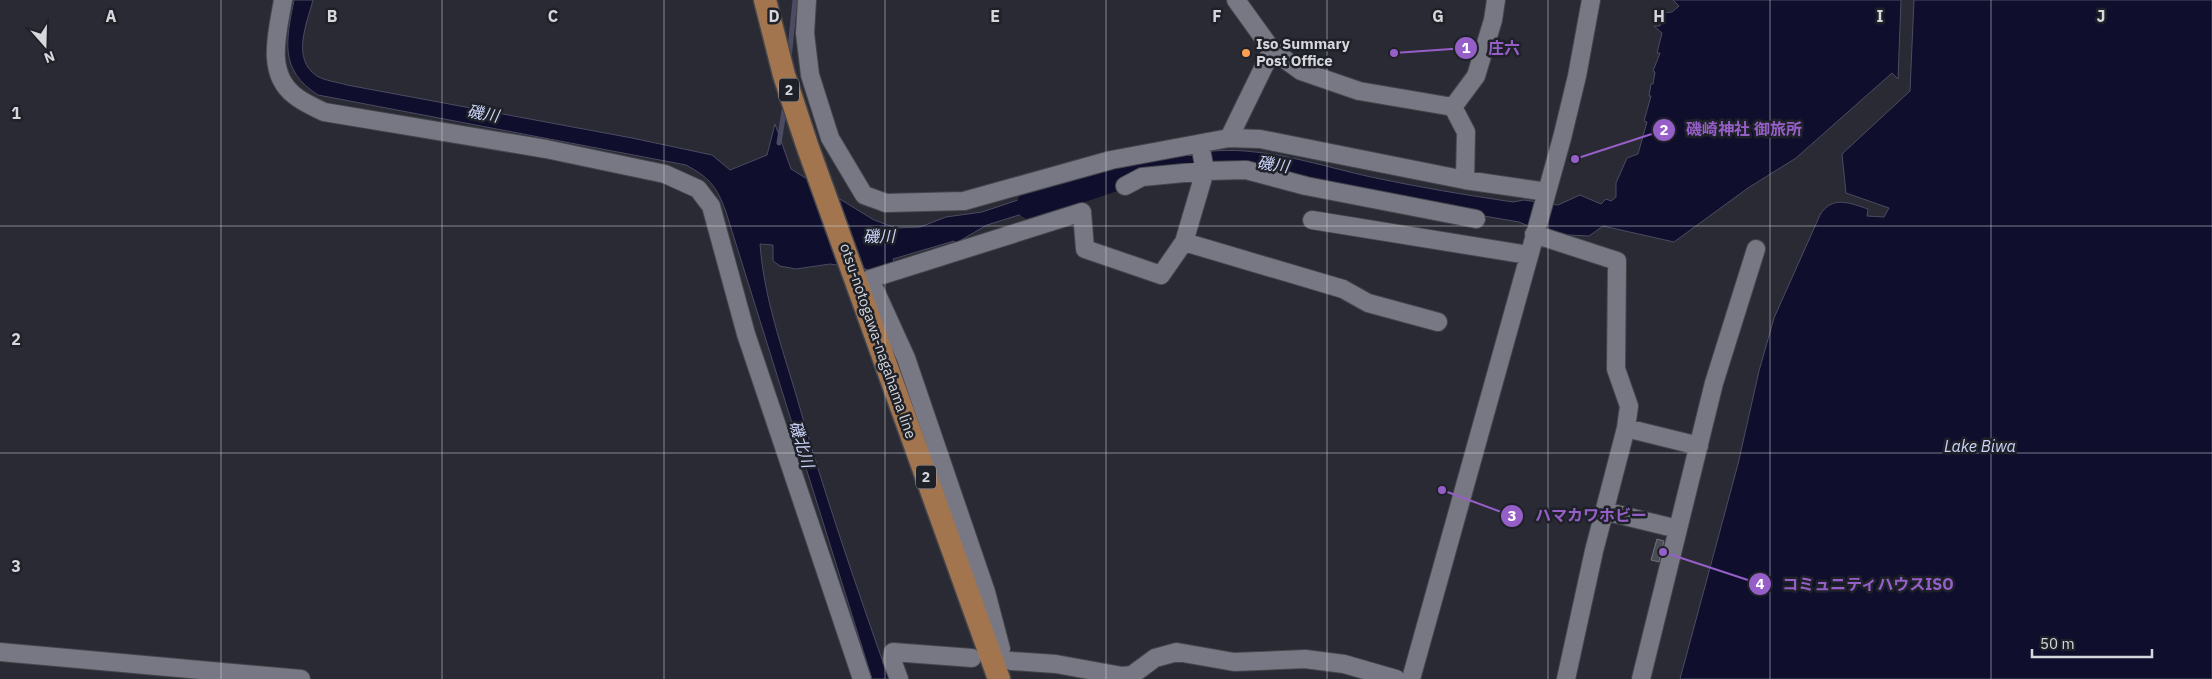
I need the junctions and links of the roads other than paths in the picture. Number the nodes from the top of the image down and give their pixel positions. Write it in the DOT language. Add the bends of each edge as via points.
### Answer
graph roads {
  1 [pos="283,0"];
  2 [pos="765,0"];
  3 [pos="807,0"];
  4 [pos="1236,0"];
  5 [pos="1496,0"];
  6 [pos="1590,0"];
  7 [pos="1272,50"];
  8 [pos="1454,107"];
  9 [pos="830,138"];
  10 [pos="1229,138"];
  11 [pos="807,145"];
  12 [pos="1202,157"];
  13 [pos="1465,180"];
  14 [pos="1125,186"];
  15 [pos="1547,192"];
  16 [pos="1312,220"];
  17 [pos="1476,220"];
  18 [pos="1535,229"];
  19 [pos="1184,242"];
  20 [pos="1756,249"];
  21 [pos="1528,254"];
  22 [pos="1438,322"];
  23 [pos="1626,428"];
  24 [pos="1699,446"];
  25 [pos="1604,511"];
  26 [pos="1678,529"];
  27 [pos="0,652"];
  28 [pos="994,659"];
  29 [pos="301,679"];
  30 [pos="862,679"];
  31 [pos="899,679"];
  32 [pos="1396,679"];
  33 [pos="1411,679"];
  34 [pos="1566,679"];
  35 [pos="1641,679"];
  1 -- 30 [label="street" via="275,47 276,70 293,94 324,112 546,149 665,174 698,189 711,206 746,334"];
  2 -- 11 [label="main road, otsu-notogawa-nagahama line / 2" via="784,75"];
  3 -- 9 [label="street" via="805,32 810,74"];
  4 -- 7 [label="street"];
  5 -- 8 [label="street" via="1476,76"];
  6 -- 15 [label="street" via="1577,76"];
  7 -- 8 [label="street" via="1301,71 1359,92"];
  7 -- 10 [label="street"];
  8 -- 13 [label="street" via="1466,132"];
  9 -- 11 [label="street"];
  9 -- 12 [label="street" via="864,195 886,203 964,201 1111,160"];
  10 -- 12 [label="street"];
  10 -- 13 [label="street" via="1260,139"];
  11 -- 28 [label="main road, otsu-notogawa-nagahama line / 2"];
  12 -- 14 [label="street"];
  12 -- 17 [label="street" via="1306,186"];
  12 -- 19 [label="street"];
  13 -- 15 [label="street"];
  15 -- 18 [label="street"];
  16 -- 21 [label="street"];
  18 -- 21 [label="street"];
  18 -- 23 [label="street" via="1617,261 1616,368 1629,406"];
  19 -- 22 [label="street" via="1343,289 1368,303"];
  19 -- 28 [label="street" via="1161,275 1085,250 1082,212 870,279 906,358 986,592"];
  20 -- 24 [label="street" via="1714,383"];
  21 -- 33 [label="street"];
  23 -- 24 [label="street"];
  23 -- 25 [label="street"];
  24 -- 26 [label="street"];
  25 -- 26 [label="street"];
  25 -- 34 [label="street"];
  26 -- 35 [label="street"];
  27 -- 29 [label="street"];
  28 -- 31 [label="street" via="893,652 892,660"];
  28 -- 32 [label="street" via="1056,664 1122,676 1132,675 1155,658 1178,652 1234,662 1305,659 1344,664"];
}
